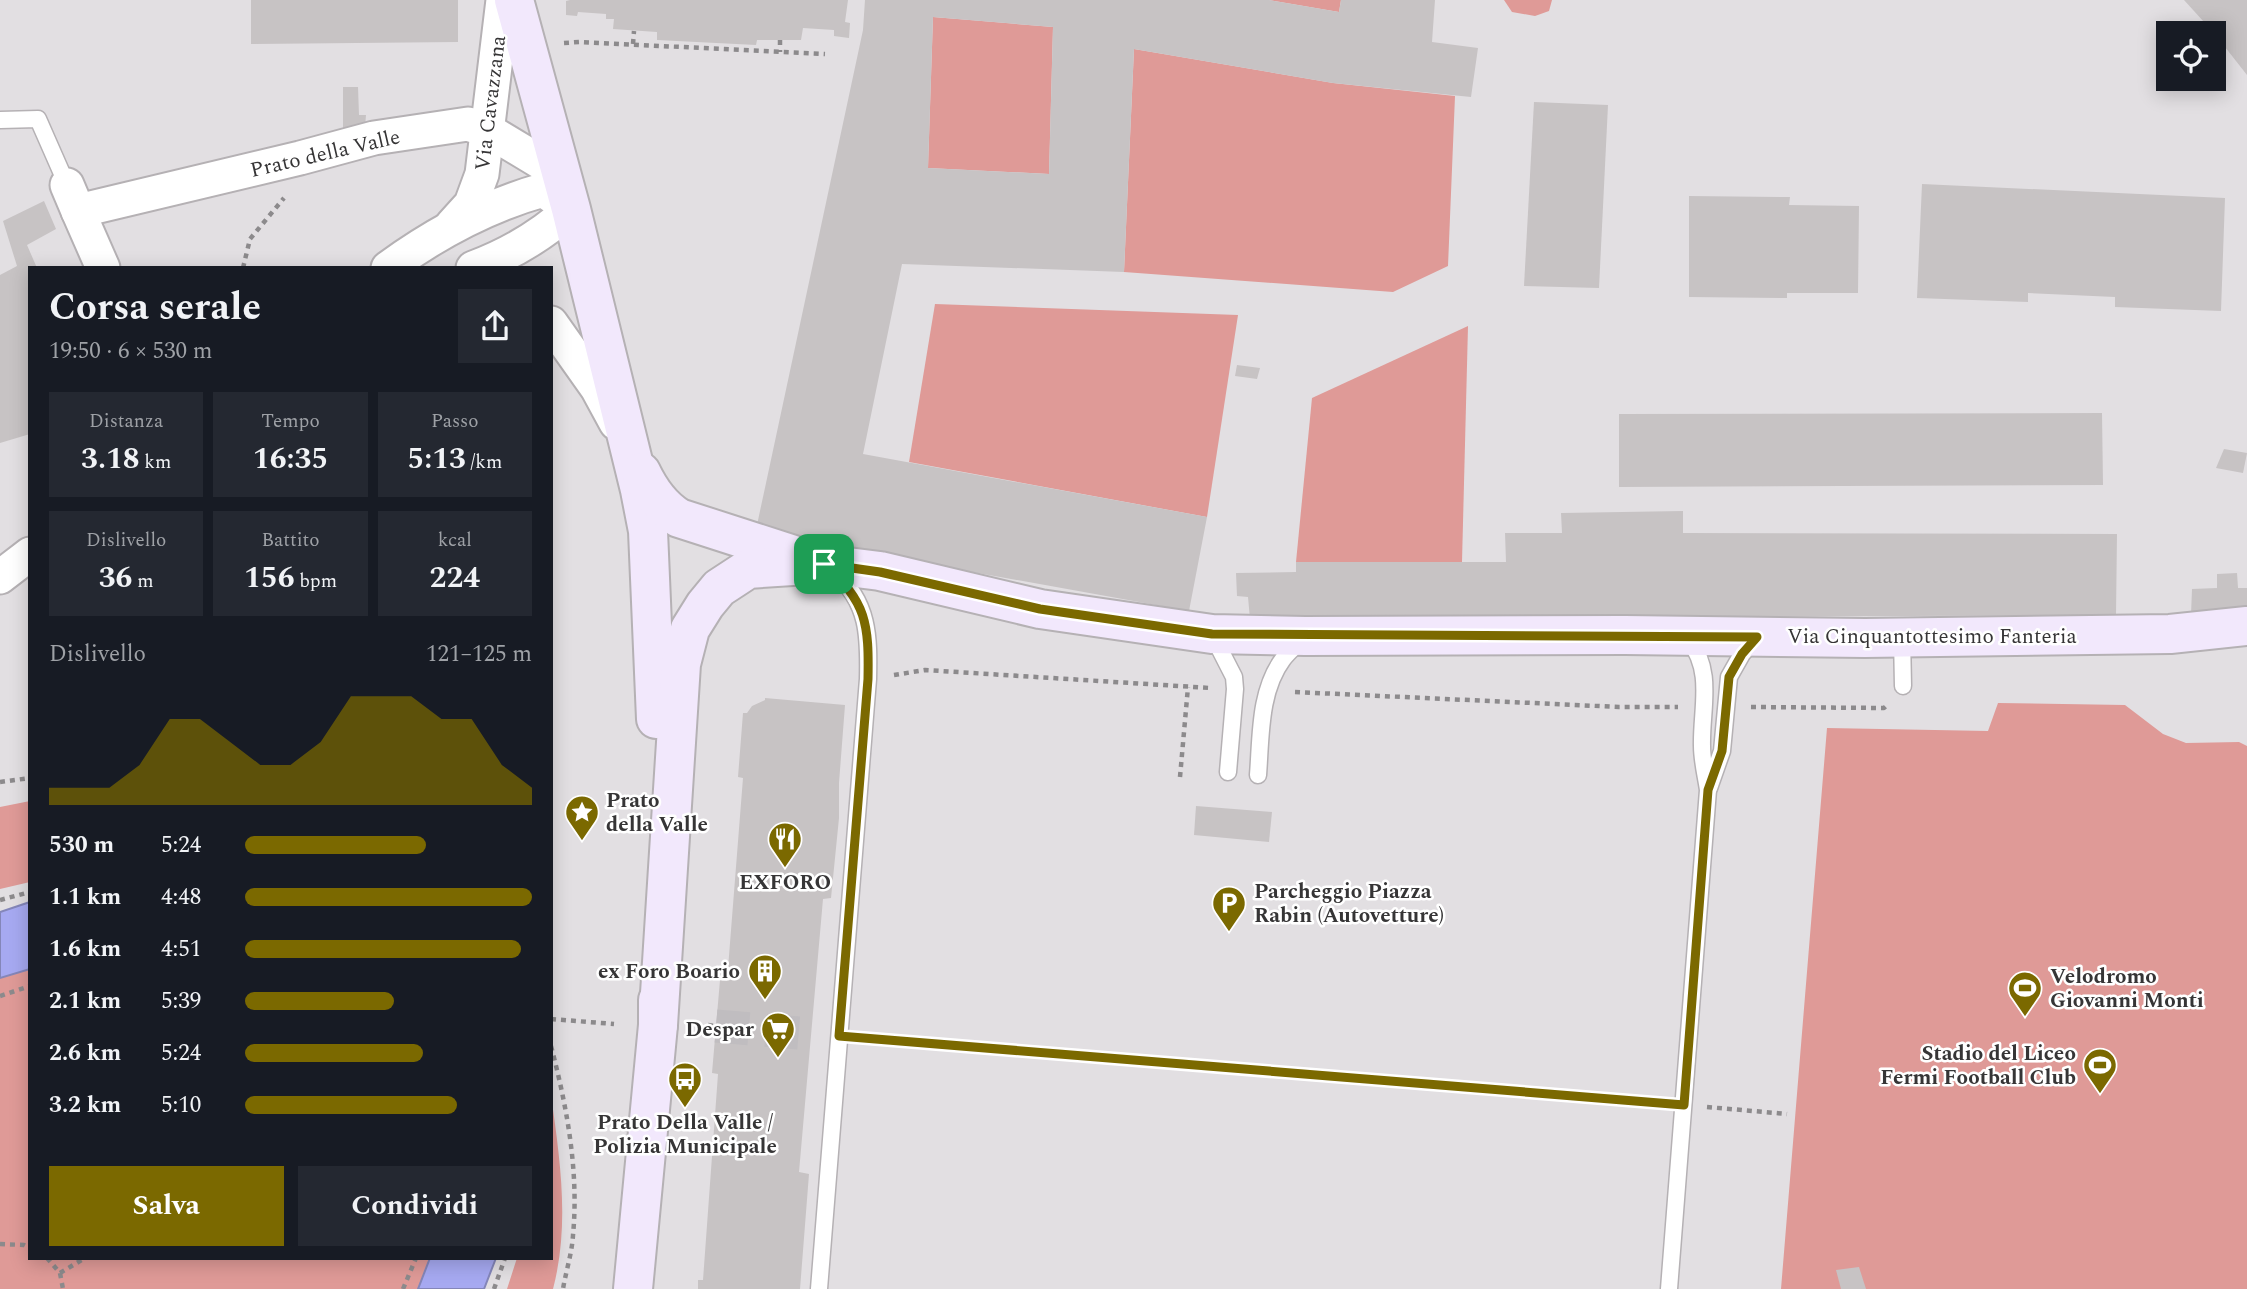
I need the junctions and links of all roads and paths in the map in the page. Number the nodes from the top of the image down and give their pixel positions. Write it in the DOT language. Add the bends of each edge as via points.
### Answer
graph roads {
  1 [pos="503,0"];
  2 [pos="514,0"];
  3 [pos="634,31"];
  4 [pos="780,40"];
  5 [pos="564,43"];
  6 [pos="633,44"];
  7 [pos="780,52"];
  8 [pos="825,54"];
  9 [pos="0,120"];
  10 [pos="489,131"];
  11 [pos="300,158"];
  12 [pos="566,192"];
  13 [pos="72,198"];
  14 [pos="440,234"];
  15 [pos="102,266"];
  16 [pos="243,266"];
  17 [pos="391,266"];
  18 [pos="478,266"];
  19 [pos="553,326"];
  20 [pos="628,445"];
  21 [pos="28,556"];
  22 [pos="824,564"];
  23 [pos="0,577"];
  24 [pos="2247,626"];
  25 [pos="1212,634"];
  26 [pos="1305,636"];
  27 [pos="1686,637"];
  28 [pos="1757,637"];
  29 [pos="1902,637"];
  30 [pos="868,679"];
  31 [pos="1903,686"];
  32 [pos="1188,687"];
  33 [pos="1212,688"];
  34 [pos="1287,692"];
  35 [pos="1681,707"];
  36 [pos="1750,707"];
  37 [pos="1884,708"];
  38 [pos="1228,772"];
  39 [pos="1258,775"];
  40 [pos="1180,777"];
  41 [pos="28,778"];
  42 [pos="0,782"];
  43 [pos="1708,790"];
  44 [pos="28,893"];
  45 [pos="0,900"];
  46 [pos="28,987"];
  47 [pos="0,996"];
  48 [pos="553,1019"];
  49 [pos="614,1024"];
  50 [pos="658,1024"];
  51 [pos="708,1025"];
  52 [pos="716,1026"];
  53 [pos="839,1036"];
  54 [pos="553,1053"];
  55 [pos="1684,1105"];
  56 [pos="1787,1114"];
  57 [pos="0,1244"];
  58 [pos="28,1247"];
  59 [pos="49,1260"];
  60 [pos="82,1260"];
  61 [pos="415,1260"];
  62 [pos="504,1260"];
  63 [pos="60,1273"];
  64 [pos="63,1289"];
  65 [pos="403,1289"];
  66 [pos="494,1289"];
  67 [pos="563,1289"];
  68 [pos="634,1289"];
  69 [pos="819,1289"];
  70 [pos="1669,1289"];
  1 -- 10 [label="street, Via Cavazzana"];
  2 -- 12 [label="street"];
  3 -- 6 [label="path"];
  4 -- 7 [label="path"];
  5 -- 6 [label="path"];
  6 -- 7 [label="path"];
  7 -- 8 [label="path"];
  9 -- 13 [label="lane" via="38,120"];
  10 -- 11 [label="street, Prato della Valle" via="468,124 374,138"];
  10 -- 12 [label="street, Prato della Valle"];
  10 -- 14 [label="street, Via Cavazzana" via="476,193 463,214"];
  11 -- 13 [label="street, Prato della Valle"];
  11 -- 16 [label="path" via="288,194 250,239"];
  12 -- 14 [label="street" via="543,190"];
  12 -- 18 [label="street" via="535,238"];
  12 -- 20 [label="street"];
  13 -- 15 [label="street"];
  14 -- 17 [label="street"];
  19 -- 20 [label="street" via="597,388"];
  20 -- 22 [label="street, Via Cinquantottesimo Fanteria" via="648,486 666,510 679,518"];
  20 -- 50 [label="street" via="648,531 652,586"];
  21 -- 23 [label="street"];
  22 -- 25 [label="street, Via Cinquantottesimo Fanteria" via="891,574 1040,609"];
  22 -- 30 [label="lane" via="840,577 863,610 869,644"];
  22 -- 50 [label="street, Via Cinquantottesimo Fanteria" via="748,569 719,588 690,629 681,664"];
  24 -- 29 [label="street, Via Cinquantottesimo Fanteria" via="2170,634"];
  25 -- 26 [label="street, Via Cinquantottesimo Fanteria"];
  25 -- 38 [label="lane" via="1234,677"];
  26 -- 27 [label="street, Via Cinquantottesimo Fanteria"];
  26 -- 39 [label="lane" via="1283,658 1270,681"];
  27 -- 28 [label="street, Via Cinquantottesimo Fanteria"];
  27 -- 43 [label="lane" via="1703,665 1702,748"];
  28 -- 29 [label="street, Via Cinquantottesimo Fanteria"];
  28 -- 43 [label="lane" via="1729,677 1722,751"];
  29 -- 31 [label="lane"];
  30 -- 32 [label="path" via="925,670"];
  30 -- 53 [label="lane"];
  32 -- 33 [label="path"];
  32 -- 40 [label="path"];
  34 -- 35 [label="path"];
  36 -- 37 [label="path"];
  41 -- 42 [label="path"];
  43 -- 55 [label="lane"];
  44 -- 45 [label="path"];
  46 -- 47 [label="path"];
  48 -- 49 [label="path"];
  50 -- 68 [label="street"];
  51 -- 52 [label="path"];
  53 -- 55 [label="path"];
  53 -- 69 [label="lane"];
  54 -- 67 [label="path" via="566,1102 573,1182 573,1236"];
  55 -- 56 [label="path"];
  55 -- 70 [label="lane"];
  57 -- 58 [label="path"];
  59 -- 63 [label="path"];
  60 -- 63 [label="path"];
  61 -- 65 [label="path"];
  62 -- 66 [label="path"];
  63 -- 64 [label="path"];
}
